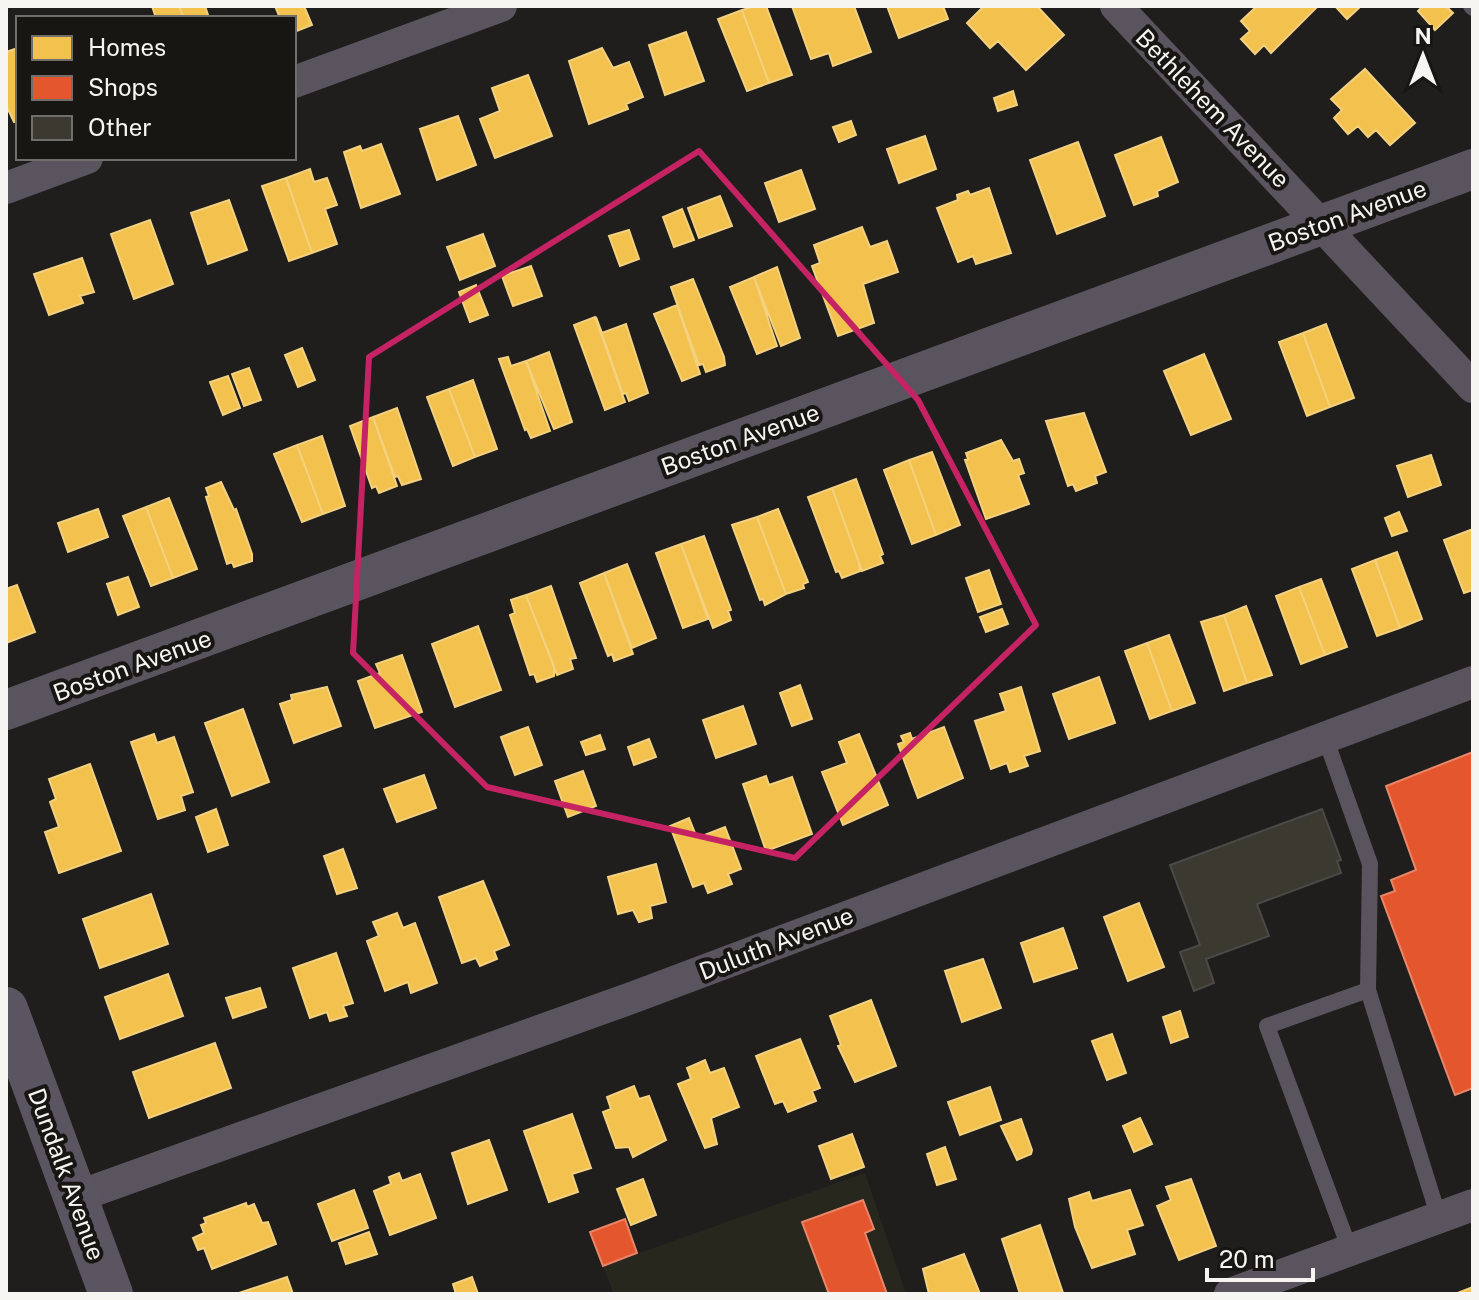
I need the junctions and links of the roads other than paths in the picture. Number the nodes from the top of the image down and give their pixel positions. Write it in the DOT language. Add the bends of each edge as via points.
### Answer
graph roads {
  1 [pos="501,6"];
  2 [pos="1116,6"];
  3 [pos="296,81"];
  4 [pos="82,160"];
  5 [pos="1473,169"];
  6 [pos="6,188"];
  7 [pos="1323,224"];
  8 [pos="1473,387"];
  9 [pos="1473,682"];
  10 [pos="6,710"];
  11 [pos="1325,737"];
  12 [pos="1368,990"];
  13 [pos="6,1009"];
  14 [pos="76,1197"];
  15 [pos="1473,1205"];
  16 [pos="1439,1218"];
  17 [pos="1350,1250"];
  18 [pos="111,1294"];
  19 [pos="1230,1294"];
  1 -- 3 [label="street"];
  2 -- 7 [label="street, Bethlehem Avenue"];
  4 -- 6 [label="street"];
  5 -- 7 [label="street, Boston Avenue"];
  7 -- 8 [label="street, Bethlehem Avenue"];
  7 -- 10 [label="street, Boston Avenue"];
  9 -- 11 [label="street, Duluth Avenue"];
  11 -- 12 [label="lane" via="1370,864"];
  11 -- 14 [label="street, Duluth Avenue" via="649,991"];
  12 -- 16 [label="lane"];
  12 -- 17 [label="lane" via="1267,1026"];
  13 -- 14 [label="main road, Dundalk Avenue"];
  14 -- 18 [label="main road, Dundalk Avenue"];
  15 -- 16 [label="street"];
  16 -- 17 [label="street"];
  17 -- 19 [label="street"];
}
